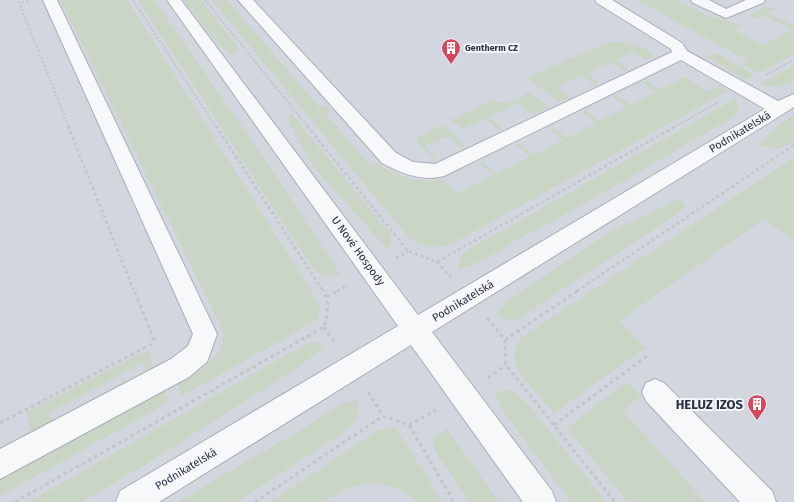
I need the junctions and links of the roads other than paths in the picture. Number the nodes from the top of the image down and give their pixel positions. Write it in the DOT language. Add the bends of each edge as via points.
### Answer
graph roads {
  1 [pos="50,0"];
  2 [pos="174,0"];
  3 [pos="245,0"];
  4 [pos="602,0"];
  5 [pos="698,0"];
  6 [pos="758,0"];
  7 [pos="681,54"];
  8 [pos="786,104"];
  9 [pos="416,329"];
  10 [pos="655,392"];
  11 [pos="0,465"];
  12 [pos="132,502"];
  13 [pos="541,502"];
  14 [pos="761,502"];
  1 -- 11 [label="street" via="205,334 198,354 180,368"];
  2 -- 9 [label="street, U Nové Hospody"];
  3 -- 7 [label="street" via="388,158 419,171 437,171"];
  4 -- 7 [label="street" via="677,46"];
  5 -- 6 [label="street" via="726,14"];
  7 -- 8 [label="street"];
  8 -- 9 [label="street, Podnikatelská"];
  9 -- 12 [label="street, Podnikatelská"];
  9 -- 13 [label="street, U Nové Hospody"];
  10 -- 14 [label="street"];
}
